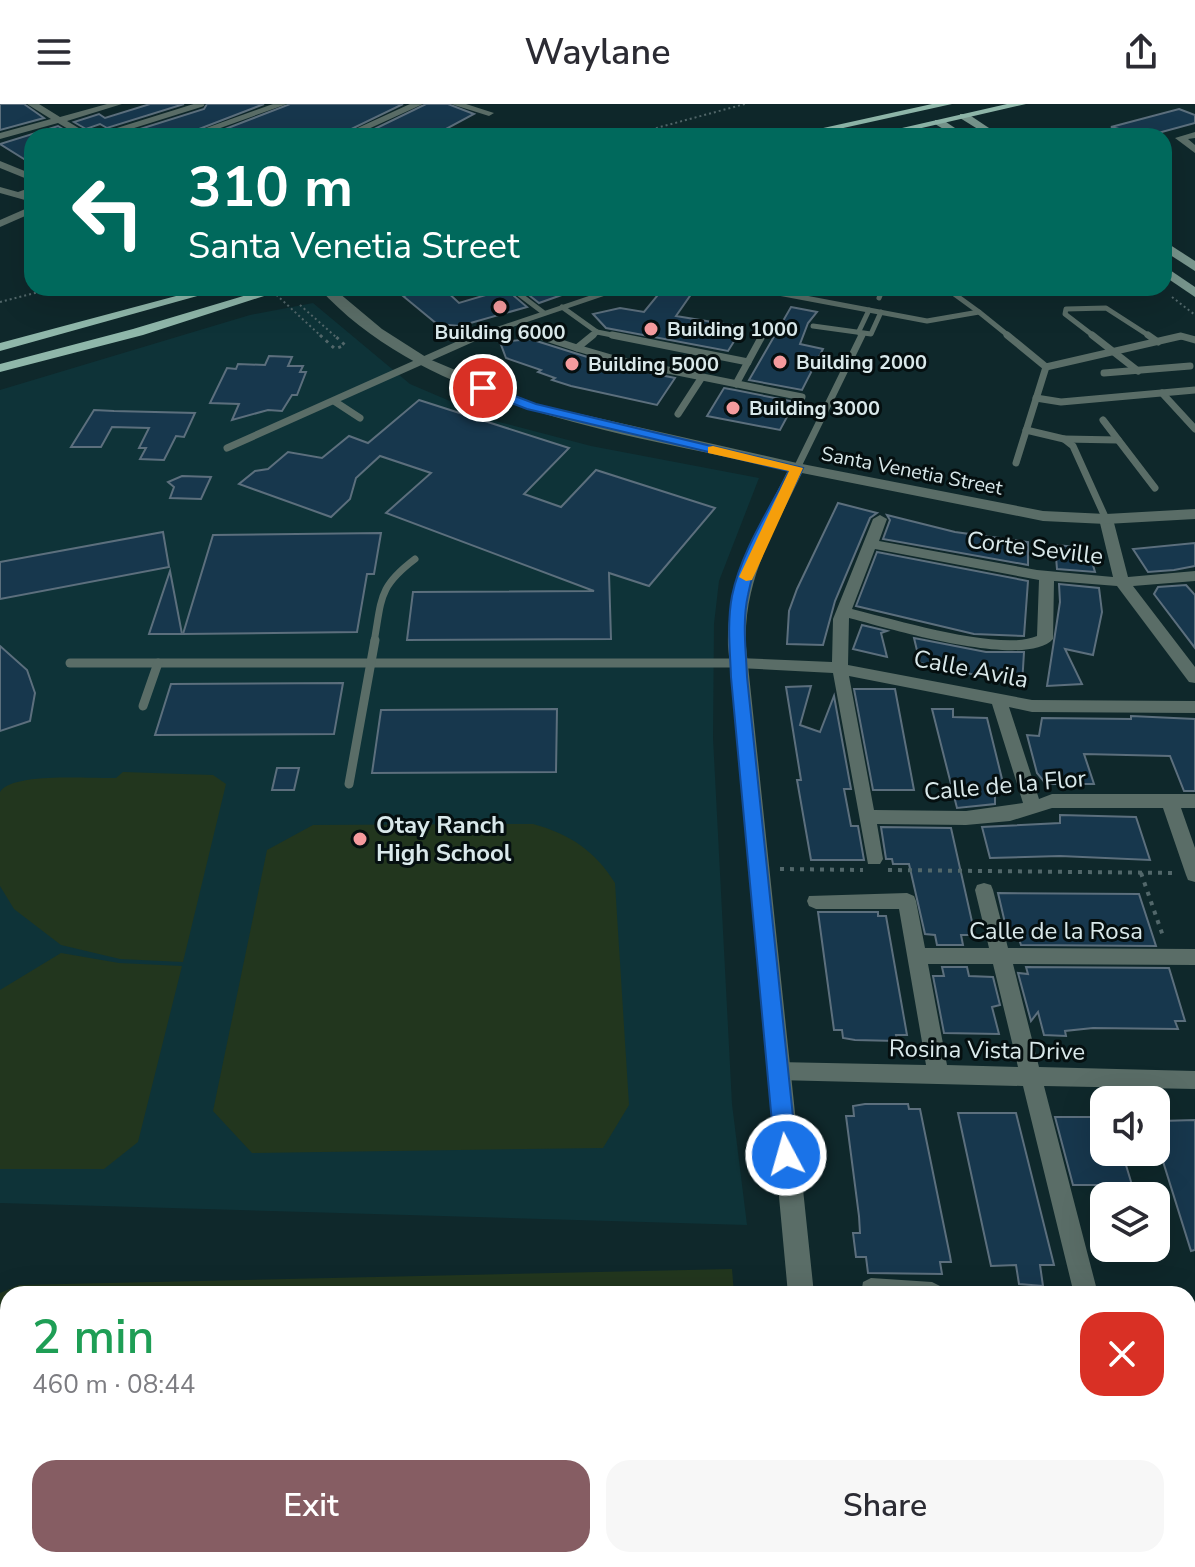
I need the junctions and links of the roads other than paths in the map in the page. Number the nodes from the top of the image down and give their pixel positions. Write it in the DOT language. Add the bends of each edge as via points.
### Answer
graph roads {
  1 [pos="32,104"];
  2 [pos="117,104"];
  3 [pos="202,104"];
  4 [pos="282,104"];
  5 [pos="418,104"];
  6 [pos="456,104"];
  7 [pos="943,104"];
  8 [pos="1021,104"];
  9 [pos="914,107"];
  10 [pos="489,113"];
  11 [pos="964,116"];
  12 [pos="62,120"];
  13 [pos="939,122"];
  14 [pos="31,128"];
  15 [pos="74,128"];
  16 [pos="126,128"];
  17 [pos="212,128"];
  18 [pos="363,128"];
  19 [pos="826,128"];
  20 [pos="910,128"];
  21 [pos="949,128"];
  22 [pos="983,128"];
  23 [pos="24,130"];
  24 [pos="1195,135"];
  25 [pos="0,136"];
  26 [pos="1195,150"];
  27 [pos="0,164"];
  28 [pos="24,176"];
  29 [pos="0,190"];
  30 [pos="24,193"];
  31 [pos="19,195"];
  32 [pos="24,197"];
  33 [pos="24,213"];
  34 [pos="0,224"];
  35 [pos="1172,251"];
  36 [pos="1195,267"];
  37 [pos="1172,276"];
  38 [pos="1195,293"];
  39 [pos="190,296"];
  40 [pos="257,296"];
  41 [pos="334,296"];
  42 [pos="522,296"];
  43 [pos="596,296"];
  44 [pos="795,296"];
  45 [pos="957,296"];
  46 [pos="562,307"];
  47 [pos="875,311"];
  48 [pos="979,312"];
  49 [pos="544,313"];
  50 [pos="813,326"];
  51 [pos="597,332"];
  52 [pos="531,333"];
  53 [pos="862,335"];
  54 [pos="761,338"];
  55 [pos="1195,340"];
  56 [pos="1158,342"];
  57 [pos="0,347"];
  58 [pos="577,348"];
  59 [pos="1115,351"];
  60 [pos="424,362"];
  61 [pos="748,362"];
  62 [pos="1190,366"];
  63 [pos="1046,367"];
  64 [pos="0,368"];
  65 [pos="1138,371"];
  66 [pos="1104,373"];
  67 [pos="702,377"];
  68 [pos="736,384"];
  69 [pos="1195,390"];
  70 [pos="1162,393"];
  71 [pos="802,397"];
  72 [pos="1036,398"];
  73 [pos="334,401"];
  74 [pos="678,414"];
  75 [pos="360,418"];
  76 [pos="1103,420"];
  77 [pos="1195,429"];
  78 [pos="1026,430"];
  79 [pos="1064,439"];
  80 [pos="1118,440"];
  81 [pos="227,448"];
  82 [pos="1016,463"];
  83 [pos="797,468"];
  84 [pos="1155,488"];
  85 [pos="1195,514"];
  86 [pos="880,519"];
  87 [pos="1106,519"];
  88 [pos="870,544"];
  89 [pos="415,559"];
  90 [pos="1047,575"];
  91 [pos="1195,576"];
  92 [pos="1122,582"];
  93 [pos="844,612"];
  94 [pos="70,663"];
  95 [pos="158,663"];
  96 [pos="738,663"];
  97 [pos="372,664"];
  98 [pos="840,669"];
  99 [pos="1195,678"];
  100 [pos="999,701"];
  101 [pos="143,706"];
  102 [pos="1195,707"];
  103 [pos="349,784"];
  104 [pos="1170,801"];
  105 [pos="1195,801"];
  106 [pos="1032,805"];
  107 [pos="867,817"];
  108 [pos="874,859"];
  109 [pos="1187,874"];
  110 [pos="984,890"];
  111 [pos="816,901"];
  112 [pos="917,956"];
  113 [pos="1001,957"];
  114 [pos="1195,957"];
  115 [pos="777,1071"];
  116 [pos="938,1075"];
  117 [pos="1031,1077"];
  118 [pos="1195,1080"];
  119 [pos="800,1286"];
  120 [pos="1084,1286"];
  1 -- 12 [label="street"];
  2 -- 12 [label="street"];
  3 -- 16 [label="lane"];
  4 -- 17 [label="street"];
  5 -- 18 [label="street"];
  6 -- 10 [label="street"];
  7 -- 9 [label="main road"];
  7 -- 11 [label="main road"];
  8 -- 11 [label="main road"];
  9 -- 13 [label="main road"];
  9 -- 19 [label="main road"];
  11 -- 13 [label="main road"];
  11 -- 22 [label="main road"];
  12 -- 14 [label="street"];
  12 -- 15 [label="street"];
  13 -- 20 [label="main road"];
  13 -- 21 [label="main road"];
  23 -- 25 [label="street"];
  24 -- 26 [label="street" via="1180,138"];
  27 -- 28 [label="street"];
  29 -- 31 [label="street"];
  30 -- 31 [label="street"];
  31 -- 32 [label="street"];
  33 -- 34 [label="street"];
  35 -- 36 [label="main road"];
  37 -- 38 [label="main road"];
  39 -- 57 [label="main road"];
  40 -- 64 [label="main road"];
  41 -- 60 [label="street, Santa Venetia Street"];
  42 -- 49 [label="lane"];
  43 -- 46 [label="lane"];
  44 -- 47 [label="lane"];
  45 -- 48 [label="lane"];
  46 -- 49 [label="lane"];
  46 -- 51 [label="lane"];
  47 -- 48 [label="lane" via="927,321"];
  47 -- 53 [label="lane" via="859,331"];
  47 -- 53 [label="lane" via="871,334"];
  48 -- 63 [label="lane"];
  49 -- 60 [label="lane"];
  50 -- 53 [label="lane"];
  51 -- 58 [label="lane"];
  51 -- 61 [label="lane"];
  52 -- 58 [label="lane"];
  53 -- 83 [label="lane"];
  54 -- 61 [label="lane"];
  55 -- 56 [label="lane" via="1181,336"];
  56 -- 59 [label="lane"];
  56 -- 59 [label="lane" via="1105,306 1066,309 1065,314"];
  58 -- 67 [label="lane"];
  59 -- 63 [label="lane"];
  59 -- 65 [label="lane"];
  60 -- 73 [label="lane"];
  60 -- 83 [label="street, Santa Venetia Street" via="532,407"];
  61 -- 68 [label="lane"];
  62 -- 65 [label="lane"];
  63 -- 72 [label="lane"];
  65 -- 66 [label="lane"];
  67 -- 68 [label="lane"];
  67 -- 74 [label="lane"];
  68 -- 71 [label="lane"];
  69 -- 70 [label="lane"];
  70 -- 72 [label="lane" via="1061,402"];
  70 -- 77 [label="lane"];
  72 -- 78 [label="lane"];
  73 -- 75 [label="lane"];
  73 -- 81 [label="lane"];
  76 -- 80 [label="lane"];
  78 -- 79 [label="lane"];
  78 -- 82 [label="lane"];
  79 -- 80 [label="lane"];
  79 -- 87 [label="lane" via="1073,446"];
  80 -- 84 [label="lane"];
  83 -- 87 [label="street, Santa Venetia Street" via="1043,516"];
  83 -- 96 [label="street" via="740,593"];
  85 -- 87 [label="street, Santa Venetia Street"];
  86 -- 88 [label="street"];
  87 -- 92 [label="street"];
  88 -- 90 [label="street, Corte Seville"];
  88 -- 93 [label="street"];
  89 -- 97 [label="lane" via="384,588"];
  90 -- 92 [label="street, Corte Seville"];
  90 -- 93 [label="street" via="1045,639 1027,647 959,639"];
  91 -- 92 [label="street, Corte Seville"];
  92 -- 99 [label="street"];
  93 -- 98 [label="street"];
  94 -- 95 [label="lane"];
  95 -- 97 [label="lane"];
  95 -- 101 [label="lane"];
  96 -- 97 [label="lane"];
  96 -- 98 [label="street, Calle Avila"];
  96 -- 115 [label="street"];
  97 -- 103 [label="lane"];
  98 -- 100 [label="street, Calle Avila"];
  98 -- 107 [label="street"];
  100 -- 102 [label="street, Calle Avila"];
  100 -- 106 [label="street"];
  104 -- 105 [label="street, Calle de la Flor"];
  104 -- 106 [label="street, Calle de la Flor"];
  104 -- 109 [label="street"];
  106 -- 107 [label="street, Calle de la Flor" via="1010,814 966,818"];
  107 -- 108 [label="street"];
  110 -- 113 [label="street"];
  111 -- 112 [label="street" via="907,901"];
  112 -- 113 [label="street, Calle de la Rosa"];
  112 -- 116 [label="street"];
  113 -- 114 [label="street, Calle de la Rosa"];
  113 -- 117 [label="street"];
  115 -- 116 [label="street, Rosina Vista Drive"];
  115 -- 119 [label="street"];
  116 -- 117 [label="street, Rosina Vista Drive"];
  117 -- 118 [label="street, Rosina Vista Drive"];
  117 -- 120 [label="street"];
}
